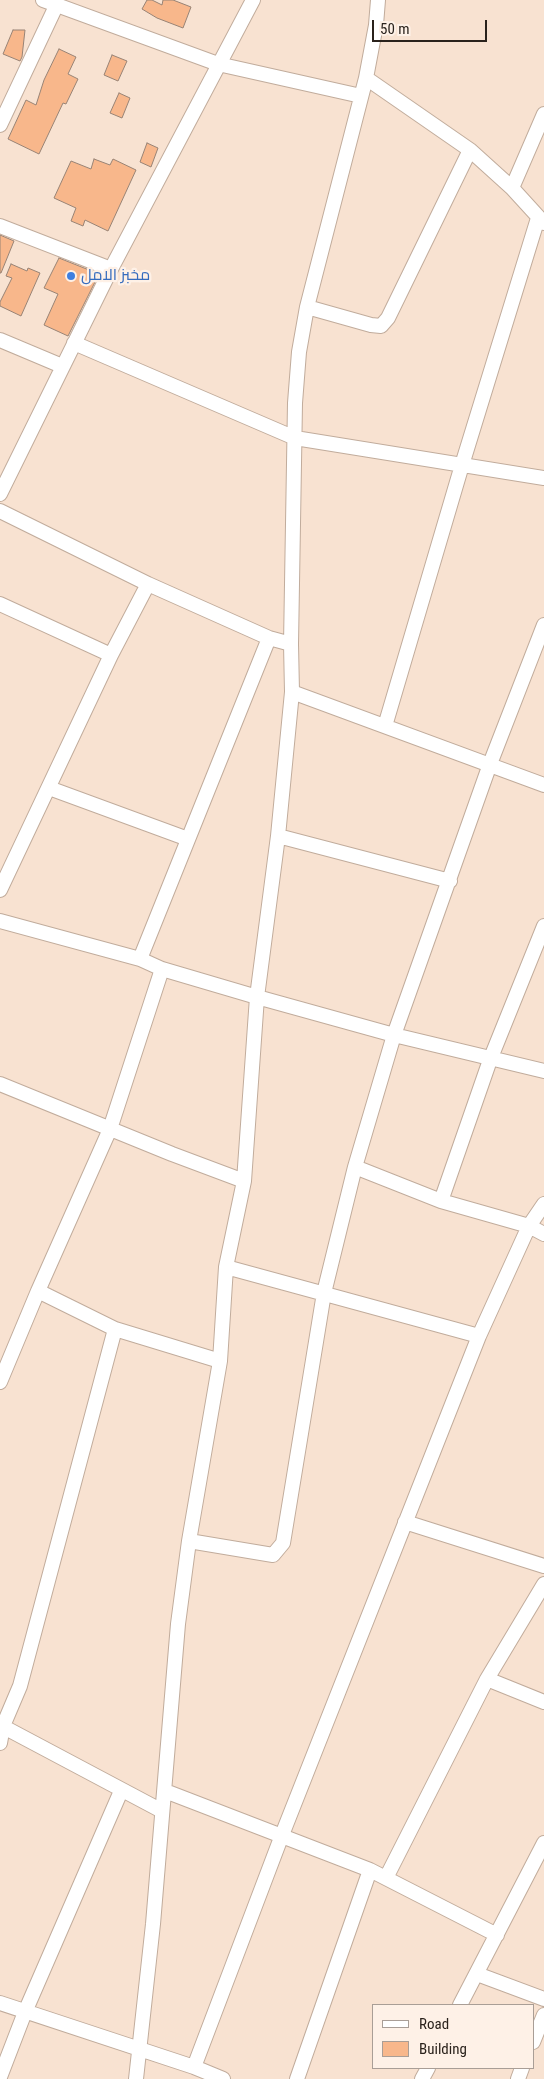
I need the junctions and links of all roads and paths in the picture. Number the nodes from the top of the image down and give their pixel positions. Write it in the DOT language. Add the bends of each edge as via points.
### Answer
graph roads {
  1 [pos="253,0"];
  2 [pos="378,0"];
  3 [pos="47,1"];
  4 [pos="218,64"];
  5 [pos="366,78"];
  6 [pos="361,96"];
  7 [pos="544,114"];
  8 [pos="0,125"];
  9 [pos="470,150"];
  10 [pos="512,188"];
  11 [pos="541,220"];
  12 [pos="0,226"];
  13 [pos="110,269"];
  14 [pos="307,307"];
  15 [pos="0,340"];
  16 [pos="74,343"];
  17 [pos="62,366"];
  18 [pos="294,438"];
  19 [pos="462,465"];
  20 [pos="544,478"];
  21 [pos="0,494"];
  22 [pos="0,511"];
  23 [pos="148,584"];
  24 [pos="0,604"];
  25 [pos="544,625"];
  26 [pos="269,638"];
  27 [pos="291,644"];
  28 [pos="111,655"];
  29 [pos="292,692"];
  30 [pos="385,726"];
  31 [pos="490,764"];
  32 [pos="544,785"];
  33 [pos="49,788"];
  34 [pos="278,836"];
  35 [pos="188,839"];
  36 [pos="450,881"];
  37 [pos="0,890"];
  38 [pos="0,921"];
  39 [pos="544,926"];
  40 [pos="140,959"];
  41 [pos="162,969"];
  42 [pos="256,997"];
  43 [pos="394,1035"];
  44 [pos="490,1060"];
  45 [pos="544,1072"];
  46 [pos="0,1084"];
  47 [pos="110,1129"];
  48 [pos="356,1167"];
  49 [pos="244,1181"];
  50 [pos="441,1200"];
  51 [pos="544,1204"];
  52 [pos="529,1226"];
  53 [pos="544,1234"];
  54 [pos="226,1267"];
  55 [pos="38,1291"];
  56 [pos="324,1293"];
  57 [pos="115,1329"];
  58 [pos="479,1336"];
  59 [pos="220,1361"];
  60 [pos="0,1382"];
  61 [pos="405,1522"];
  62 [pos="189,1541"];
  63 [pos="544,1566"];
  64 [pos="544,1584"];
  65 [pos="487,1679"];
  66 [pos="544,1702"];
  67 [pos="2,1726"];
  68 [pos="0,1743"];
  69 [pos="121,1791"];
  70 [pos="165,1791"];
  71 [pos="162,1811"];
  72 [pos="282,1835"];
  73 [pos="544,1843"];
  74 [pos="370,1870"];
  75 [pos="386,1878"];
  76 [pos="496,1935"];
  77 [pos="477,1974"];
  78 [pos="544,2000"];
  79 [pos="0,2003"];
  80 [pos="461,2004"];
  81 [pos="25,2012"];
  82 [pos="544,2015"];
  83 [pos="534,2040"];
  84 [pos="138,2050"];
  85 [pos="194,2067"];
  86 [pos="0,2077"];
  87 [pos="136,2079"];
  88 [pos="223,2079"];
  89 [pos="297,2079"];
  1 -- 4 [label="street"];
  2 -- 5 [label="street"];
  3 -- 4 [label="street"];
  3 -- 8 [label="street"];
  4 -- 6 [label="street"];
  4 -- 13 [label="street"];
  5 -- 6 [label="street"];
  5 -- 9 [label="street"];
  6 -- 14 [label="street"];
  7 -- 10 [label="street"];
  9 -- 10 [label="street"];
  9 -- 14 [label="street" via="388,318 381,326"];
  10 -- 11 [label="street"];
  11 -- 19 [label="street"];
  12 -- 13 [label="street"];
  13 -- 16 [label="street"];
  14 -- 18 [label="street" via="299,352"];
  15 -- 17 [label="street"];
  16 -- 17 [label="street"];
  16 -- 18 [label="street"];
  17 -- 21 [label="street"];
  18 -- 19 [label="street"];
  18 -- 27 [label="street"];
  19 -- 20 [label="street"];
  19 -- 30 [label="street"];
  22 -- 23 [label="street"];
  23 -- 26 [label="street"];
  23 -- 28 [label="street"];
  24 -- 28 [label="street"];
  25 -- 31 [label="street"];
  26 -- 27 [label="street"];
  26 -- 35 [label="street"];
  27 -- 29 [label="street"];
  28 -- 33 [label="street"];
  29 -- 30 [label="street"];
  29 -- 34 [label="street"];
  30 -- 31 [label="street"];
  31 -- 32 [label="street"];
  31 -- 36 [label="street"];
  33 -- 35 [label="street"];
  33 -- 37 [label="street"];
  34 -- 36 [label="street"];
  34 -- 42 [label="street"];
  35 -- 40 [label="street"];
  36 -- 43 [label="street"];
  38 -- 40 [label="street"];
  39 -- 44 [label="street"];
  40 -- 41 [label="street"];
  41 -- 42 [label="street"];
  41 -- 47 [label="street"];
  42 -- 43 [label="street"];
  42 -- 49 [label="street"];
  43 -- 44 [label="street"];
  43 -- 48 [label="street"];
  44 -- 45 [label="street"];
  44 -- 50 [label="street"];
  46 -- 47 [label="street"];
  47 -- 49 [label="street"];
  47 -- 55 [label="street"];
  48 -- 50 [label="street"];
  48 -- 56 [label="street"];
  49 -- 54 [label="street"];
  50 -- 52 [label="street"];
  51 -- 52 [label="street"];
  52 -- 53 [label="street"];
  52 -- 58 [label="street"];
  54 -- 56 [label="street"];
  54 -- 59 [label="street"];
  55 -- 57 [label="street"];
  55 -- 60 [label="street"];
  56 -- 58 [label="street"];
  56 -- 62 [label="street" via="283,1543 273,1555"];
  57 -- 59 [label="street"];
  57 -- 67 [label="street" via="20,1686"];
  58 -- 61 [label="street"];
  59 -- 62 [label="street"];
  61 -- 63 [label="street"];
  61 -- 72 [label="street"];
  62 -- 70 [label="street" via="178,1624"];
  64 -- 65 [label="street"];
  65 -- 66 [label="street"];
  65 -- 75 [label="street"];
  67 -- 68 [label="street"];
  67 -- 69 [label="street"];
  69 -- 71 [label="street"];
  69 -- 81 [label="street"];
  70 -- 71 [label="street"];
  70 -- 72 [label="street"];
  71 -- 84 [label="street"];
  72 -- 74 [label="street"];
  72 -- 85 [label="street"];
  73 -- 76 [label="street"];
  74 -- 75 [label="street"];
  74 -- 89 [label="street"];
  75 -- 76 [label="street"];
  76 -- 77 [label="street"];
  77 -- 78 [label="street"];
  77 -- 80 [label="street"];
  79 -- 81 [label="street"];
  81 -- 84 [label="street"];
  81 -- 86 [label="street"];
  82 -- 83 [label="street"];
  84 -- 85 [label="street"];
  84 -- 87 [label="street"];
  85 -- 88 [label="street"];
}
